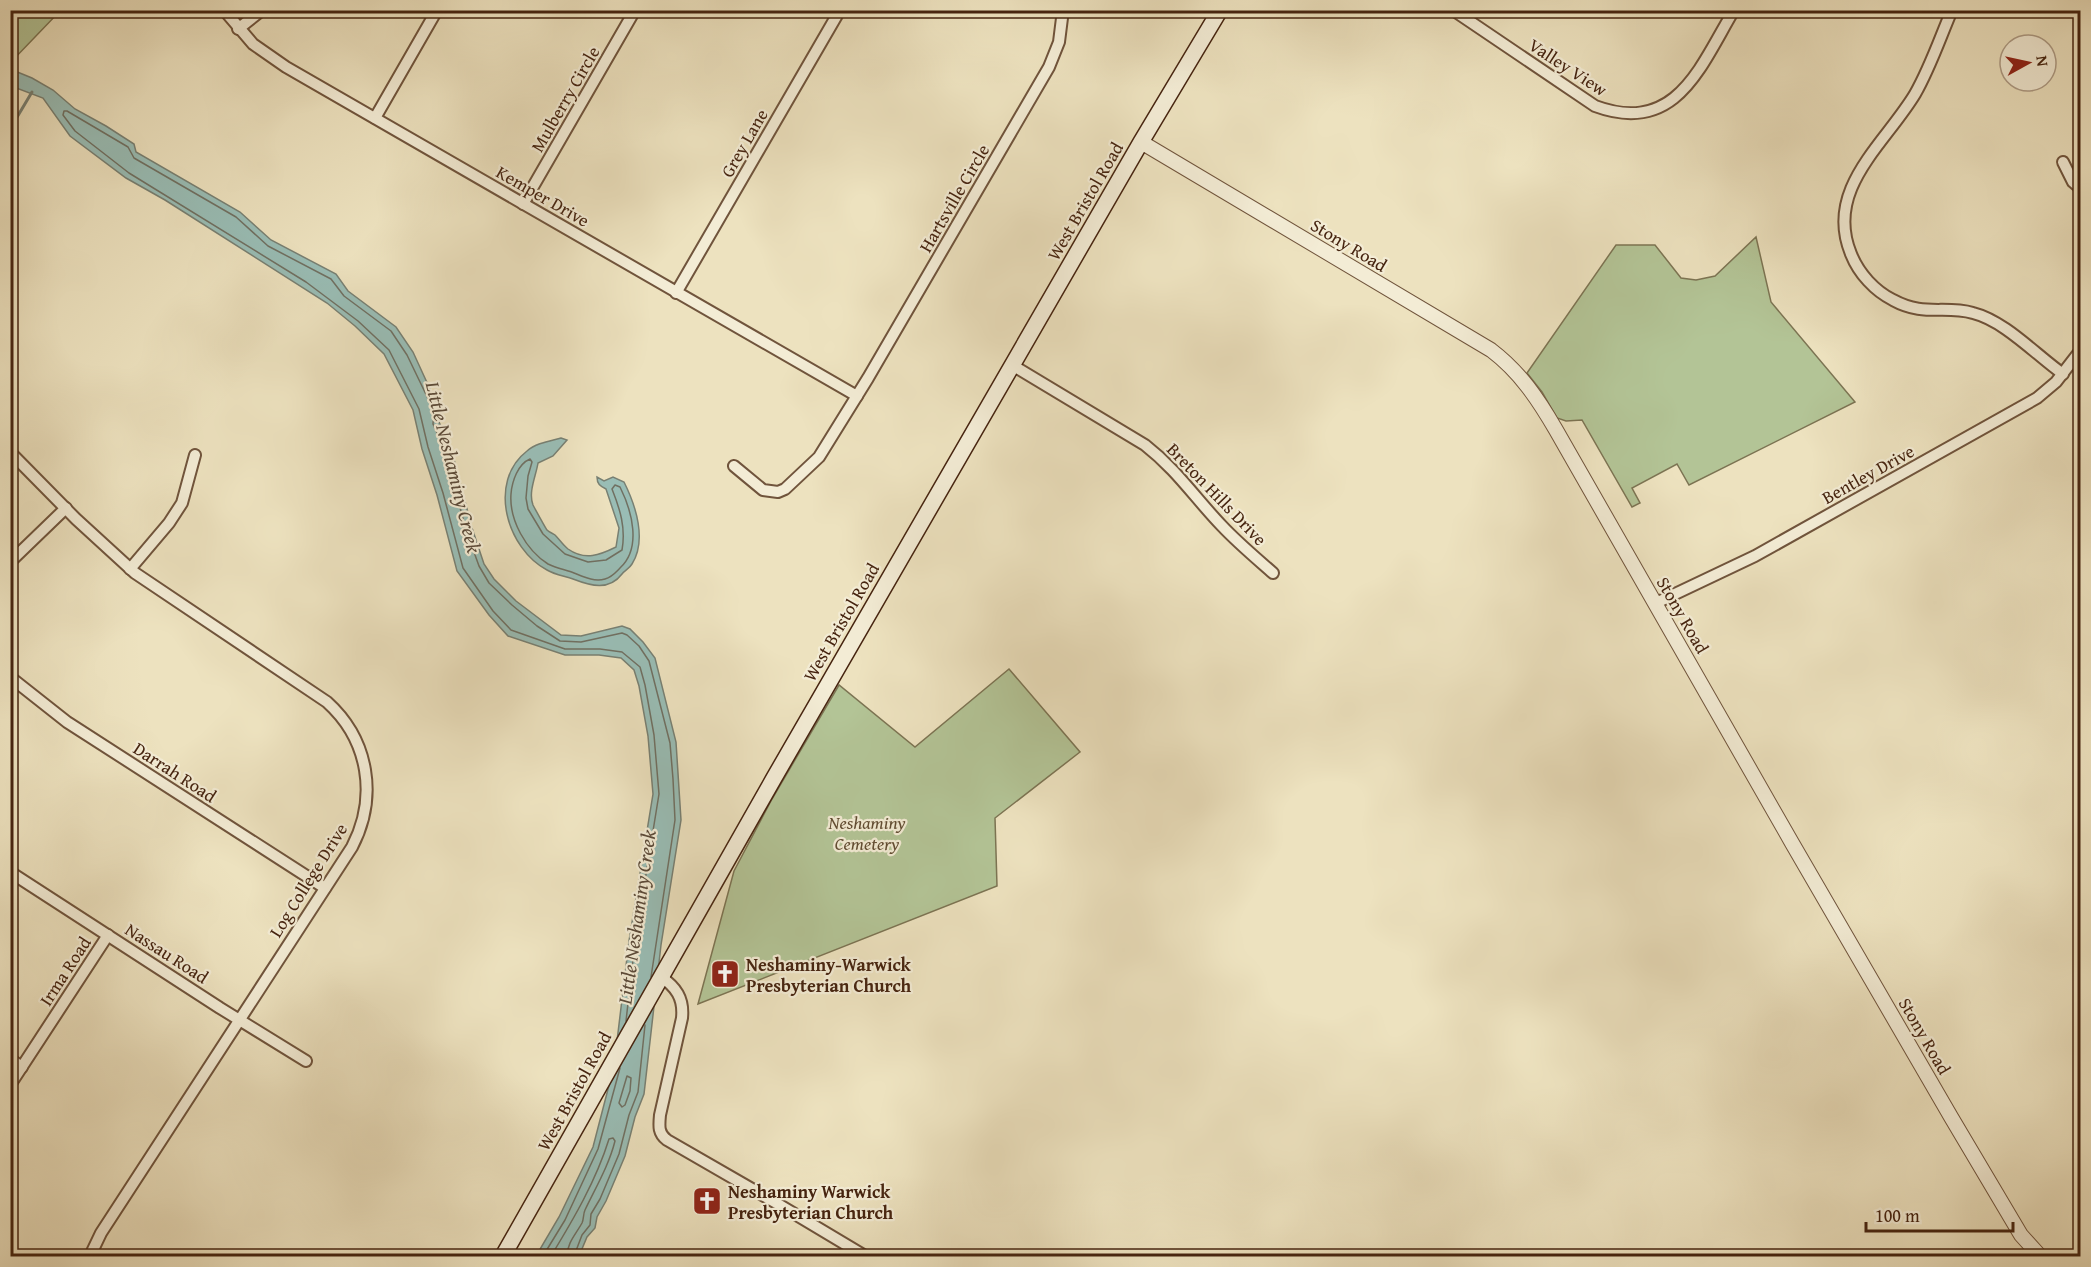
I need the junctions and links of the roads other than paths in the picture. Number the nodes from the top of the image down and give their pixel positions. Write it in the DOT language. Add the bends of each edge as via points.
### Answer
graph roads {
  1 [pos="224,10"];
  2 [pos="262,10"];
  3 [pos="436,10"];
  4 [pos="635,10"];
  5 [pos="840,10"];
  6 [pos="1063,10"];
  7 [pos="1220,10"];
  8 [pos="1453,10"];
  9 [pos="1734,10"];
  10 [pos="1952,10"];
  11 [pos="238,29"];
  12 [pos="375,118"];
  13 [pos="1142,142"];
  14 [pos="2063,162"];
  15 [pos="2080,188"];
  16 [pos="523,204"];
  17 [pos="676,292"];
  18 [pos="2080,351"];
  19 [pos="1012,365"];
  20 [pos="2063,374"];
  21 [pos="857,396"];
  22 [pos="10,452"];
  23 [pos="195,455"];
  24 [pos="734,466"];
  25 [pos="66,508"];
  26 [pos="10,562"];
  27 [pos="130,569"];
  28 [pos="1274,573"];
  29 [pos="1656,603"];
  30 [pos="10,677"];
  31 [pos="10,872"];
  32 [pos="325,888"];
  33 [pos="108,935"];
  34 [pos="660,976"];
  35 [pos="239,1020"];
  36 [pos="10,1059"];
  37 [pos="306,1061"];
  38 [pos="22,1066"];
  39 [pos="10,1085"];
  40 [pos="90,1257"];
  41 [pos="503,1257"];
  42 [pos="865,1257"];
  43 [pos="2040,1257"];
  1 -- 11 [label="street, Kemper Drive"];
  2 -- 11 [label="street"];
  3 -- 12 [label="street"];
  4 -- 16 [label="street, Mulberry Circle"];
  5 -- 17 [label="street, Grey Lane"];
  6 -- 21 [label="street, Hartsville Circle" via="1059,42 1049,67"];
  7 -- 13 [label="main road, West Bristol Road"];
  8 -- 9 [label="street, Valley View" via="1595,106 1631,114 1657,109 1679,95"];
  10 -- 20 [label="street" via="1915,94 1851,189 1844,218 1848,248 1862,275 1892,300 1917,309 1985,316"];
  11 -- 12 [label="street, Kemper Drive" via="269,56"];
  12 -- 16 [label="street, Kemper Drive"];
  13 -- 19 [label="main road, West Bristol Road"];
  13 -- 29 [label="street, Stony Road" via="1491,350 1512,367 1534,393"];
  14 -- 15 [label="street"];
  16 -- 17 [label="street, Kemper Drive"];
  17 -- 21 [label="street, Kemper Drive"];
  18 -- 20 [label="street, Bentley Drive"];
  19 -- 28 [label="street, Breton Hills Drive" via="1162,458 1221,525"];
  19 -- 34 [label="main road, West Bristol Road"];
  20 -- 29 [label="street, Bentley Drive" via="2037,398 1755,556"];
  21 -- 24 [label="street, Hartsville Circle" via="819,457 785,489 763,490"];
  22 -- 25 [label="street, Log College Drive"];
  23 -- 27 [label="street" via="182,502"];
  25 -- 26 [label="street"];
  25 -- 27 [label="street, Log College Drive"];
  27 -- 32 [label="street, Log College Drive" via="327,702 347,723 364,759 366,809 356,840"];
  29 -- 43 [label="street, Stony Road" via="1948,1113 2021,1235"];
  30 -- 32 [label="street, Darrah Road" via="67,722"];
  31 -- 33 [label="street, Nassau Road"];
  32 -- 35 [label="street, Log College Drive"];
  33 -- 35 [label="street, Nassau Road"];
  33 -- 38 [label="street, Irma Road"];
  34 -- 41 [label="main road, West Bristol Road"];
  34 -- 42 [label="street" via="675,989 683,1006 660,1115 660,1134"];
  35 -- 37 [label="street, Nassau Road"];
  35 -- 40 [label="street, Log College Drive" via="101,1233"];
  36 -- 38 [label="street"];
  38 -- 39 [label="street, Irma Road"];
}
